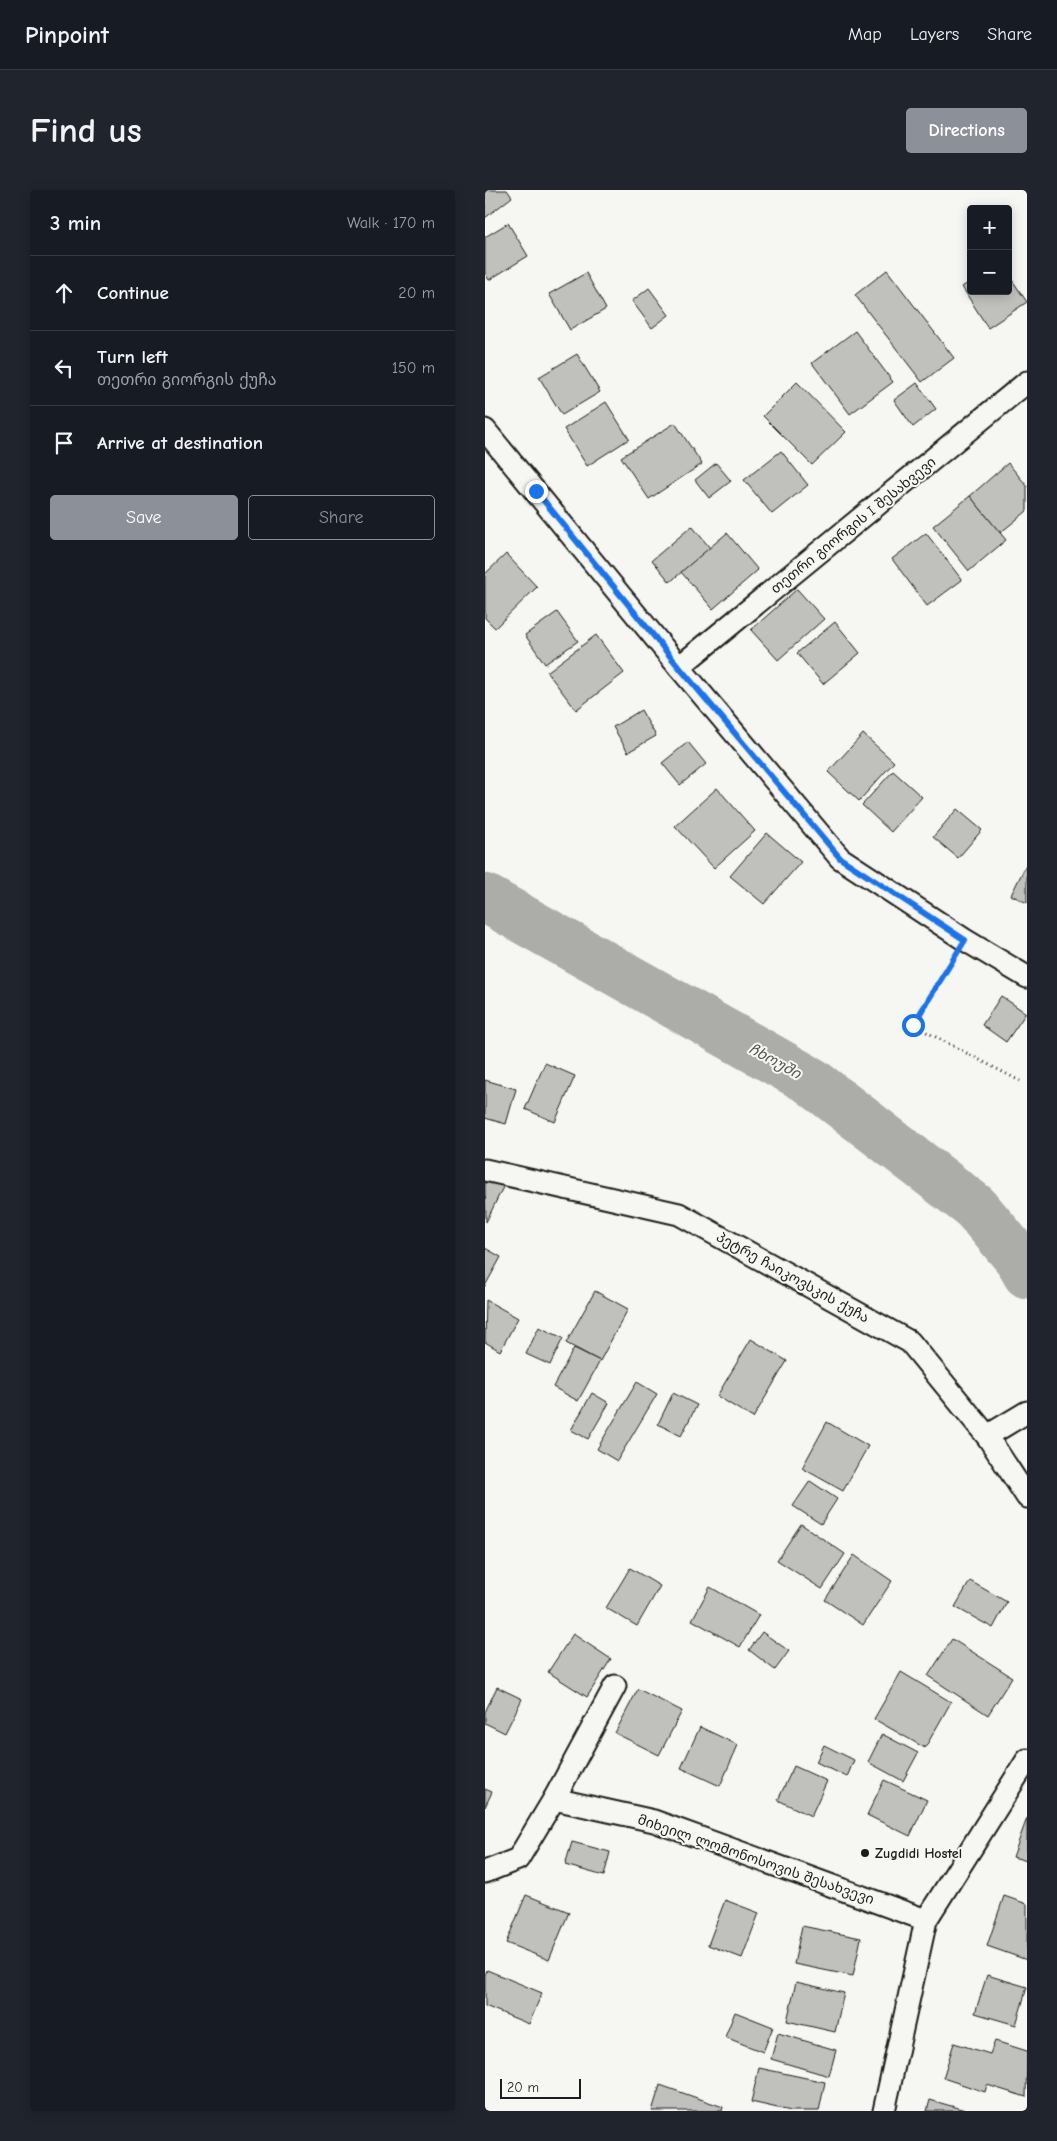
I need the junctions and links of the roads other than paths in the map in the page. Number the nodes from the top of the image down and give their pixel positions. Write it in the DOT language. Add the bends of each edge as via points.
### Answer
graph roads {
  1 [pos="1027,382"];
  2 [pos="485,430"];
  3 [pos="679,667"];
  4 [pos="1027,977"];
  5 [pos="485,1170"];
  6 [pos="1027,1412"];
  7 [pos="987,1436"];
  8 [pos="1027,1497"];
  9 [pos="615,1686"];
  10 [pos="1027,1760"];
  11 [pos="553,1799"];
  12 [pos="485,1872"];
  13 [pos="926,1920"];
  14 [pos="884,2111"];
  1 -- 3 [label="street, თეთრი გიორგის I შესახვევი"];
  2 -- 3 [label="street"];
  3 -- 4 [label="street" via="840,858"];
  5 -- 7 [label="street, პეტრე ჩაიკოვსკის ქუჩა" via="679,1214 910,1342"];
  6 -- 7 [label="street"];
  7 -- 8 [label="street, პეტრე ჩაიკოვსკის ქუჩა"];
  9 -- 11 [label="street"];
  10 -- 13 [label="street"];
  11 -- 12 [label="street" via="518,1859"];
  11 -- 13 [label="street, მიხეილ ლომონოსოვის შესახვევი" via="653,1821"];
  13 -- 14 [label="street"];
}
